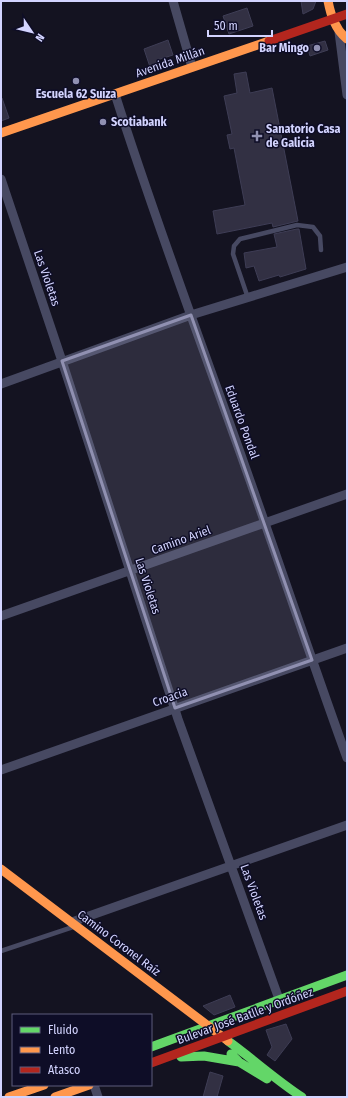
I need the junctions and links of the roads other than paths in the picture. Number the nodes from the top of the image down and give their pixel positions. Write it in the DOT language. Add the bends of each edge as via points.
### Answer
graph roads {
  1 [pos="173,1"];
  2 [pos="328,1"];
  3 [pos="347,14"];
  4 [pos="332,19"];
  5 [pos="339,32"];
  6 [pos="347,39"];
  7 [pos="192,67"];
  8 [pos="115,94"];
  9 [pos="347,94"];
  10 [pos="1,133"];
  11 [pos="1,179"];
  12 [pos="321,250"];
  13 [pos="347,267"];
  14 [pos="248,298"];
  15 [pos="191,315"];
  16 [pos="62,361"];
  17 [pos="1,384"];
  18 [pos="347,494"];
  19 [pos="265,523"];
  20 [pos="131,571"];
  21 [pos="1,616"];
  22 [pos="347,648"];
  23 [pos="312,660"];
  24 [pos="175,708"];
  25 [pos="347,758"];
  26 [pos="1,770"];
  27 [pos="347,825"];
  28 [pos="232,866"];
  29 [pos="1,869"];
  30 [pos="74,924"];
  31 [pos="1,952"];
  32 [pos="347,975"];
  33 [pos="347,991"];
  34 [pos="279,999"];
  35 [pos="208,1026"];
  36 [pos="222,1036"];
  37 [pos="152,1047"];
  38 [pos="169,1057"];
  39 [pos="239,1062"];
  40 [pos="152,1063"];
  41 [pos="277,1080"];
  42 [pos="41,1086"];
  43 [pos="86,1086"];
  44 [pos="94,1086"];
  45 [pos="9,1097"];
  46 [pos="55,1097"];
  47 [pos="98,1097"];
  48 [pos="302,1097"];
  1 -- 7 [label="street"];
  2 -- 4 [label="main road"];
  3 -- 4 [label="main road, Avenida Millán"];
  4 -- 5 [label="main road"];
  4 -- 7 [label="main road, Avenida Millán"];
  5 -- 6 [label="main road"];
  5 -- 9 [label="street"];
  7 -- 8 [label="main road, Avenida Millán"];
  8 -- 10 [label="main road, Avenida Millán"];
  8 -- 15 [label="street, Eduardo Pondal"];
  11 -- 16 [label="street, Las Violetas"];
  12 -- 14 [label="lane" via="320,236 313,227 297,225 240,239 232,254"];
  13 -- 14 [label="street"];
  14 -- 15 [label="street"];
  15 -- 16 [label="street"];
  15 -- 19 [label="street, Eduardo Pondal"];
  16 -- 17 [label="street"];
  16 -- 20 [label="street, Las Violetas"];
  18 -- 19 [label="street, Camino Ariel"];
  19 -- 20 [label="street, Camino Ariel"];
  19 -- 23 [label="street, Eduardo Pondal"];
  20 -- 21 [label="street, Camino Ariel"];
  20 -- 24 [label="street, Las Violetas"];
  22 -- 23 [label="street, Croacia"];
  23 -- 24 [label="street, Croacia"];
  23 -- 25 [label="street, Eduardo Pondal"];
  24 -- 26 [label="street, Croacia"];
  24 -- 28 [label="street, Las Violetas"];
  27 -- 28 [label="street"];
  28 -- 30 [label="street"];
  28 -- 34 [label="street, Las Violetas"];
  29 -- 30 [label="main road, Camino Coronel Raíz"];
  30 -- 31 [label="lane"];
  30 -- 35 [label="main road, Camino Coronel Raíz"];
  32 -- 34 [label="main road, Bulevar José Batlle y Ordóñez"];
  33 -- 36 [label="main road, Bulevar José Batlle y Ordóñez"];
  34 -- 35 [label="main road, Bulevar José Batlle y Ordóñez"];
  35 -- 36 [label="main road, Camino Coronel Raíz"];
  35 -- 37 [label="main road, Bulevar José Batlle y Ordóñez"];
  36 -- 38 [label="main road, Bulevar José Batlle y Ordóñez"];
  36 -- 39 [label="main road, Camino Coronel Raíz" via="223,1047"];
  36 -- 41 [label="main road, Camino Coronel Raíz"];
  38 -- 39 [label="main road" via="204,1056"];
  38 -- 40 [label="main road, Bulevar José Batlle y Ordóñez"];
  39 -- 41 [label="main road, Camino Coronel Raíz" via="267,1079"];
  41 -- 48 [label="main road, Camino Coronel Raíz"];
  42 -- 45 [label="main road"];
  43 -- 46 [label="main road"];
  44 -- 47 [label="street"];
}
